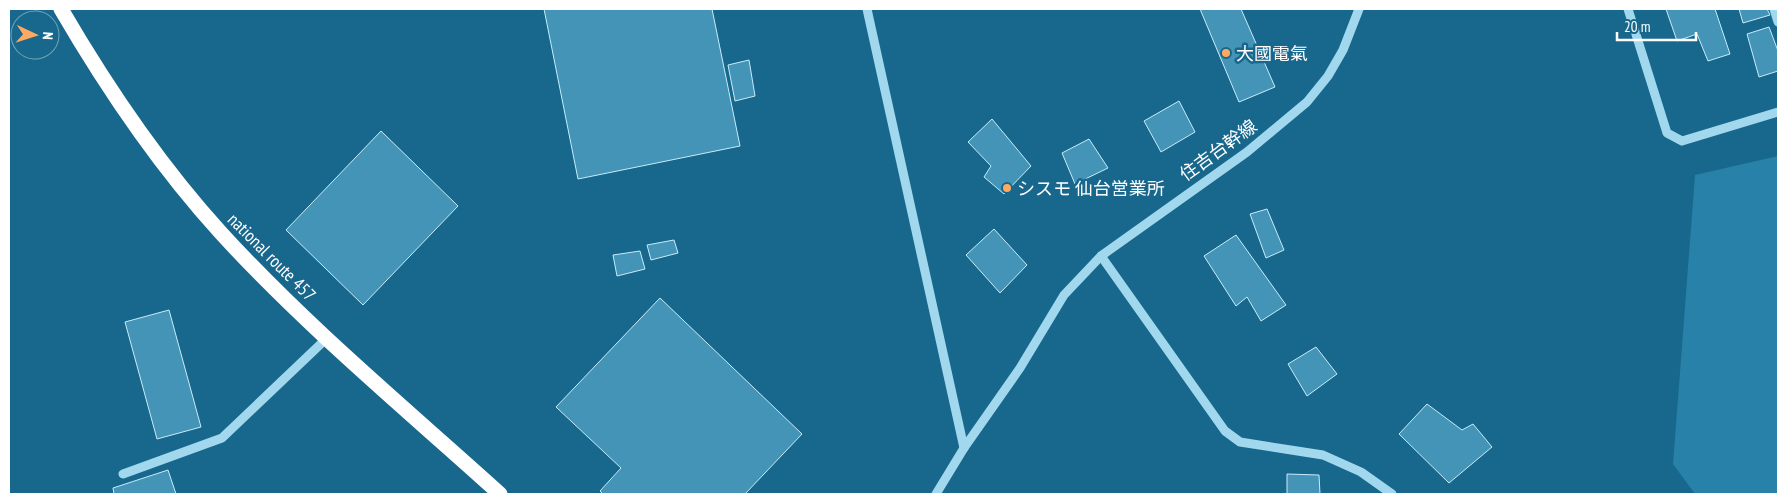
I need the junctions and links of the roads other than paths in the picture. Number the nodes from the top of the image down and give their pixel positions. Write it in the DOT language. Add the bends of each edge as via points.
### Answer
graph roads {
  1 [pos="61,9"];
  2 [pos="867,9"];
  3 [pos="1359,9"];
  4 [pos="1628,9"];
  5 [pos="1774,9"];
  6 [pos="1778,22"];
  7 [pos="1778,112"];
  8 [pos="1101,256"];
  9 [pos="327,338"];
  10 [pos="964,448"];
  11 [pos="123,474"];
  12 [pos="500,494"];
  13 [pos="936,494"];
  14 [pos="1392,494"];
  1 -- 9 [label="highway, national route 457" via="94,66 158,158 220,233"];
  2 -- 10 [label="street"];
  3 -- 8 [label="street, 住吉台幹線" via="1343,50 1307,102 1247,152"];
  4 -- 7 [label="street" via="1667,133 1682,141"];
  5 -- 6 [label="street"];
  8 -- 10 [label="street, 住吉台幹線" via="1064,295 1020,368"];
  8 -- 14 [label="street" via="1226,431 1240,442 1323,455 1362,472"];
  9 -- 11 [label="street" via="222,438"];
  9 -- 12 [label="highway, national route 457"];
  10 -- 13 [label="street, 住吉台幹線"];
}
